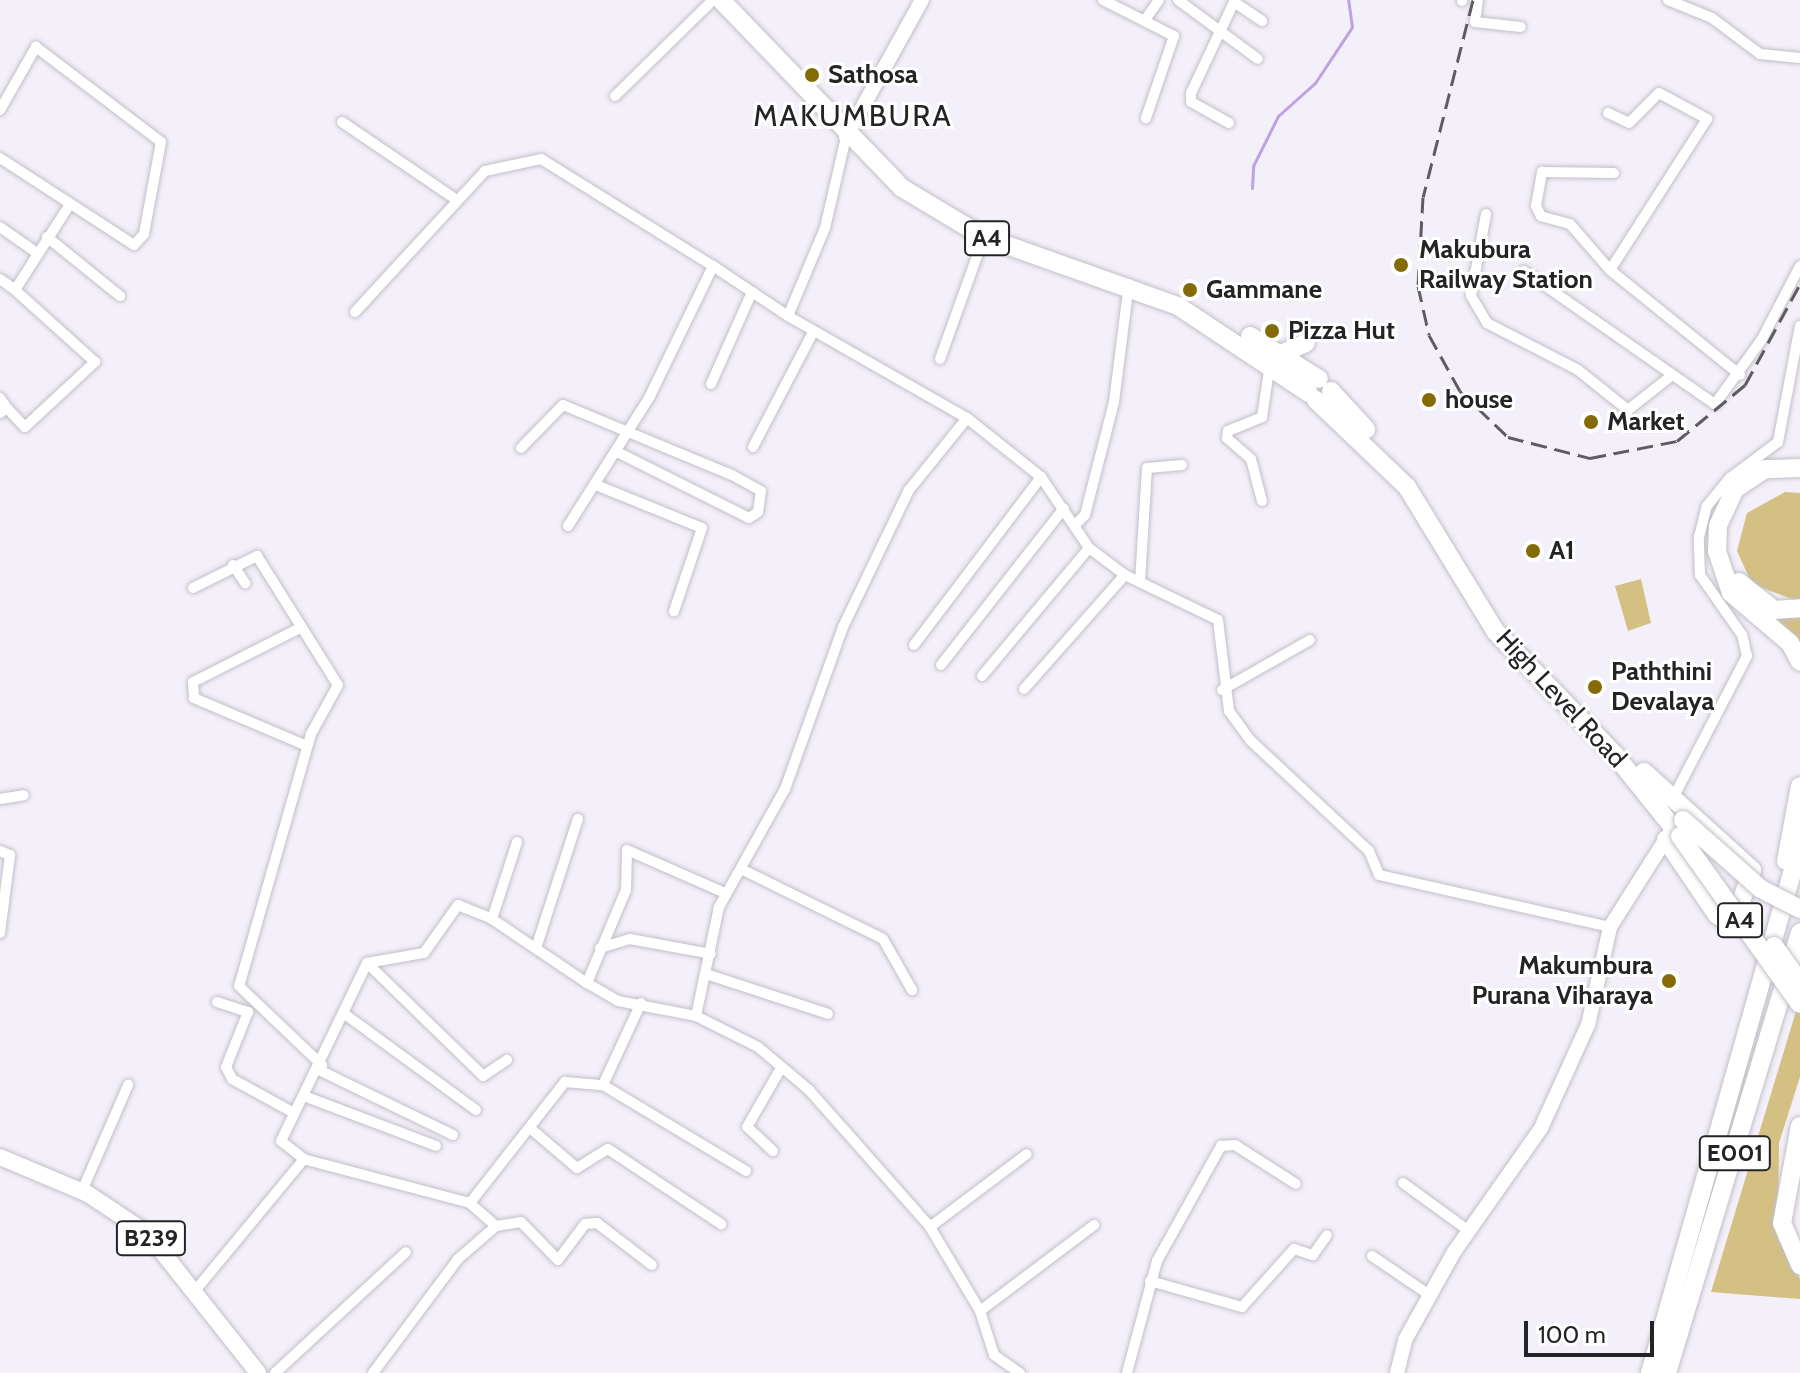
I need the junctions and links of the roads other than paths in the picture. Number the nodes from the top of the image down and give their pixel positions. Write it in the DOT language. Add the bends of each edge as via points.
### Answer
graph roads {
  1 [pos="713,0"];
  2 [pos="721,0"];
  3 [pos="727,0"];
  4 [pos="921,0"];
  5 [pos="1103,0"];
  6 [pos="1159,0"];
  7 [pos="1178,0"];
  8 [pos="1478,0"];
  9 [pos="1668,0"];
  10 [pos="1195,4"];
  11 [pos="1145,20"];
  12 [pos="1262,21"];
  13 [pos="1521,27"];
  14 [pos="1218,29"];
  15 [pos="1800,58"];
  16 [pos="1258,59"];
  17 [pos="615,96"];
  18 [pos="0,110"];
  19 [pos="1608,113"];
  20 [pos="1146,118"];
  21 [pos="342,122"];
  22 [pos="1229,123"];
  23 [pos="848,135"];
  24 [pos="0,158"];
  25 [pos="1614,173"];
  26 [pos="454,198"];
  27 [pos="70,204"];
  28 [pos="1486,214"];
  29 [pos="0,227"];
  30 [pos="47,237"];
  31 [pos="984,237"];
  32 [pos="37,253"];
  33 [pos="713,266"];
  34 [pos="1800,266"];
  35 [pos="1610,270"];
  36 [pos="1524,271"];
  37 [pos="0,279"];
  38 [pos="1129,285"];
  39 [pos="15,290"];
  40 [pos="752,292"];
  41 [pos="120,296"];
  42 [pos="355,312"];
  43 [pos="788,316"];
  44 [pos="1800,326"];
  45 [pos="812,334"];
  46 [pos="1306,343"];
  47 [pos="940,359"];
  48 [pos="1275,359"];
  49 [pos="1740,375"];
  50 [pos="1671,376"];
  51 [pos="711,384"];
  52 [pos="1319,391"];
  53 [pos="0,398"];
  54 [pos="4,410"];
  55 [pos="967,418"];
  56 [pos="631,431"];
  57 [pos="753,447"];
  58 [pos="521,448"];
  59 [pos="617,452"];
  60 [pos="1182,465"];
  61 [pos="1800,468"];
  62 [pos="1041,477"];
  63 [pos="1800,477"];
  64 [pos="596,485"];
  65 [pos="1262,501"];
  66 [pos="1064,508"];
  67 [pos="1075,525"];
  68 [pos="568,526"];
  69 [pos="1089,548"];
  70 [pos="233,565"];
  71 [pos="1125,575"];
  72 [pos="1140,582"];
  73 [pos="245,583"];
  74 [pos="193,588"];
  75 [pos="1800,608"];
  76 [pos="674,611"];
  77 [pos="300,628"];
  78 [pos="1310,640"];
  79 [pos="914,645"];
  80 [pos="1800,662"];
  81 [pos="941,665"];
  82 [pos="982,676"];
  83 [pos="1024,689"];
  84 [pos="1222,690"];
  85 [pos="307,746"];
  86 [pos="1800,786"];
  87 [pos="24,795"];
  88 [pos="0,799"];
  89 [pos="1673,799"];
  90 [pos="578,819"];
  91 [pos="1678,831"];
  92 [pos="517,842"];
  93 [pos="1800,845"];
  94 [pos="0,851"];
  95 [pos="741,869"];
  96 [pos="725,893"];
  97 [pos="1800,909"];
  98 [pos="492,919"];
  99 [pos="1610,927"];
  100 [pos="0,933"];
  101 [pos="1800,933"];
  102 [pos="536,948"];
  103 [pos="600,948"];
  104 [pos="711,954"];
  105 [pos="367,963"];
  106 [pos="709,975"];
  107 [pos="1800,982"];
  108 [pos="587,983"];
  109 [pos="912,990"];
  110 [pos="217,1002"];
  111 [pos="641,1003"];
  112 [pos="1800,1004"];
  113 [pos="828,1014"];
  114 [pos="346,1015"];
  115 [pos="696,1016"];
  116 [pos="1751,1024"];
  117 [pos="507,1060"];
  118 [pos="320,1068"];
  119 [pos="781,1068"];
  120 [pos="603,1085"];
  121 [pos="128,1089"];
  122 [pos="304,1096"];
  123 [pos="476,1110"];
  124 [pos="294,1113"];
  125 [pos="1800,1126"];
  126 [pos="530,1128"];
  127 [pos="453,1135"];
  128 [pos="436,1146"];
  129 [pos="773,1151"];
  130 [pos="1027,1154"];
  131 [pos="0,1157"];
  132 [pos="304,1159"];
  133 [pos="746,1171"];
  134 [pos="1800,1175"];
  135 [pos="1403,1183"];
  136 [pos="1296,1184"];
  137 [pos="84,1192"];
  138 [pos="470,1203"];
  139 [pos="721,1224"];
  140 [pos="1094,1225"];
  141 [pos="496,1226"];
  142 [pos="930,1227"];
  143 [pos="1469,1231"];
  144 [pos="1327,1235"];
  145 [pos="1800,1242"];
  146 [pos="406,1252"];
  147 [pos="1372,1256"];
  148 [pos="652,1265"];
  149 [pos="1800,1265"];
  150 [pos="1150,1281"];
  151 [pos="194,1292"];
  152 [pos="1431,1296"];
  153 [pos="980,1311"];
  154 [pos="258,1373"];
  155 [pos="275,1373"];
  156 [pos="373,1373"];
  157 [pos="1020,1373"];
  158 [pos="1127,1373"];
  159 [pos="1397,1373"];
  160 [pos="1650,1373"];
  161 [pos="1667,1373"];
  1 -- 17 [label="street"];
  2 -- 23 [label="highway, High Level Road / A4"];
  3 -- 23 [label="highway, High Level Road / A4"];
  4 -- 23 [label="street"];
  5 -- 11 [label="street"];
  6 -- 11 [label="street"];
  7 -- 10 [label="street"];
  8 -- 13 [label="street" via="1475,22"];
  9 -- 15 [label="street" via="1712,18 1760,54"];
  10 -- 14 [label="street"];
  11 -- 20 [label="street" via="1176,45 1149,95"];
  12 -- 14 [label="street" via="1234,2"];
  14 -- 16 [label="street"];
  14 -- 22 [label="street" via="1191,102"];
  18 -- 27 [label="street" via="36,47 161,142 144,234 134,245"];
  19 -- 35 [label="street" via="1629,123 1659,93 1708,120"];
  21 -- 26 [label="street"];
  23 -- 31 [label="highway, High Level Road / A4" via="902,188"];
  23 -- 38 [label="highway, High Level Road / A4" via="956,217"];
  23 -- 43 [label="street" via="825,228"];
  24 -- 27 [label="street"];
  25 -- 35 [label="street" via="1542,172 1536,206 1541,216 1570,224"];
  26 -- 33 [label="street" via="485,171 541,159"];
  26 -- 42 [label="street"];
  27 -- 30 [label="street"];
  28 -- 50 [label="street" via="1471,296 1487,323 1578,370 1625,409 1634,410"];
  29 -- 32 [label="street"];
  30 -- 32 [label="street"];
  30 -- 41 [label="street"];
  31 -- 38 [label="highway, High Level Road / A4"];
  31 -- 47 [label="street"];
  32 -- 39 [label="street"];
  33 -- 40 [label="street"];
  33 -- 56 [label="street"];
  34 -- 49 [label="street"];
  35 -- 49 [label="street"];
  36 -- 50 [label="street"];
  37 -- 39 [label="street"];
  38 -- 48 [label="highway, High Level Road / A4" via="1211,314"];
  38 -- 67 [label="street" via="1114,402 1085,515"];
  39 -- 54 [label="street" via="95,362 25,427"];
  40 -- 43 [label="street"];
  40 -- 51 [label="street"];
  43 -- 45 [label="street"];
  44 -- 89 [label="street" via="1778,442 1707,506 1700,575 1742,635 1747,656"];
  45 -- 55 [label="street" via="914,381"];
  45 -- 57 [label="street"];
  46 -- 48 [label="highway"];
  48 -- 52 [label="highway, High Level Road / A4"];
  48 -- 65 [label="street" via="1262,417 1227,438 1251,459"];
  49 -- 50 [label="street" via="1715,404"];
  52 -- 89 [label="highway, High Level Road / A4" via="1417,486 1503,625 1544,675"];
  52 -- 91 [label="highway, High Level Road / A4" via="1407,487 1496,632"];
  53 -- 54 [label="street"];
  55 -- 62 [label="street"];
  55 -- 95 [label="street" via="909,490 843,627 785,789"];
  56 -- 58 [label="street" via="563,405"];
  56 -- 59 [label="street"];
  56 -- 59 [label="street" via="761,491 758,512 749,518"];
  59 -- 64 [label="street"];
  60 -- 72 [label="street" via="1147,468"];
  61 -- 80 [label="highway" via="1765,469 1735,489 1718,525 1717,551 1731,593 1790,643"];
  62 -- 66 [label="street"];
  62 -- 79 [label="street"];
  63 -- 75 [label="highway" via="1770,479 1746,494 1727,543 1731,570 1747,595 1774,610"];
  64 -- 68 [label="street"];
  64 -- 76 [label="street" via="702,528"];
  66 -- 67 [label="street"];
  66 -- 81 [label="street"];
  67 -- 69 [label="street"];
  69 -- 71 [label="street"];
  69 -- 82 [label="street"];
  70 -- 73 [label="street"];
  70 -- 74 [label="street"];
  70 -- 77 [label="street" via="262,560"];
  71 -- 72 [label="street"];
  71 -- 83 [label="street"];
  72 -- 84 [label="street" via="1218,620"];
  77 -- 85 [label="street" via="338,685"];
  77 -- 85 [label="street" via="193,682 194,698"];
  78 -- 84 [label="street"];
  84 -- 99 [label="street" via="1250,740 1369,851 1379,875"];
  85 -- 118 [label="street" via="239,986"];
  86 -- 116 [label="highway"];
  87 -- 88 [label="street"];
  89 -- 91 [label="highway, High Level Road / A4"];
  89 -- 91 [label="highway" via="1752,870 1733,925 1717,915"];
  90 -- 102 [label="street"];
  91 -- 97 [label="highway, bridge" via="1761,889"];
  91 -- 99 [label="street"];
  91 -- 107 [label="highway, High Level Road / A4, bridge"];
  91 -- 112 [label="highway, High Level Road / A4, bridge"];
  92 -- 98 [label="street"];
  93 -- 116 [label="highway, E001"];
  94 -- 100 [label="street" via="10,855"];
  95 -- 96 [label="street"];
  95 -- 109 [label="street" via="883,939"];
  96 -- 103 [label="street" via="627,850 626,890"];
  96 -- 104 [label="street"];
  98 -- 102 [label="street"];
  98 -- 105 [label="street" via="458,905 424,953"];
  99 -- 143 [label="street" via="1588,1025 1541,1128"];
  101 -- 161 [label="highway, E001"];
  102 -- 108 [label="street"];
  103 -- 104 [label="street" via="630,939"];
  103 -- 108 [label="street"];
  104 -- 106 [label="street"];
  105 -- 114 [label="street"];
  105 -- 117 [label="street" via="483,1076"];
  106 -- 113 [label="street"];
  106 -- 115 [label="street"];
  108 -- 111 [label="street" via="618,1001"];
  110 -- 124 [label="street" via="248,1012 226,1067 232,1079"];
  111 -- 115 [label="street"];
  111 -- 120 [label="street"];
  114 -- 118 [label="street"];
  114 -- 123 [label="street"];
  115 -- 119 [label="street"];
  116 -- 160 [label="highway, E001"];
  118 -- 122 [label="street"];
  118 -- 127 [label="street"];
  119 -- 129 [label="street" via="747,1127"];
  119 -- 142 [label="street" via="871,1152"];
  120 -- 126 [label="street" via="565,1082"];
  120 -- 133 [label="street"];
  121 -- 137 [label="street"];
  122 -- 124 [label="street"];
  122 -- 128 [label="street"];
  124 -- 132 [label="street" via="281,1141"];
  125 -- 149 [label="highway" via="1782,1223"];
  126 -- 138 [label="street"];
  126 -- 139 [label="street" via="577,1168 608,1149"];
  130 -- 142 [label="street"];
  131 -- 137 [label="main road, B239"];
  132 -- 138 [label="street"];
  132 -- 151 [label="street"];
  134 -- 145 [label="highway" via="1793,1214"];
  135 -- 143 [label="street"];
  136 -- 150 [label="street" via="1226,1143"];
  137 -- 151 [label="main road, B239" via="148,1234"];
  138 -- 141 [label="street"];
  140 -- 153 [label="street"];
  141 -- 148 [label="street" via="521,1222 558,1260 585,1224 597,1223"];
  141 -- 156 [label="street" via="458,1259"];
  142 -- 153 [label="street"];
  143 -- 152 [label="street"];
  144 -- 150 [label="street" via="1313,1255 1294,1249 1242,1307"];
  146 -- 155 [label="street"];
  147 -- 152 [label="street"];
  150 -- 158 [label="street"];
  151 -- 154 [label="main road, B239"];
  152 -- 159 [label="street"];
  153 -- 157 [label="street" via="994,1355"];
}
